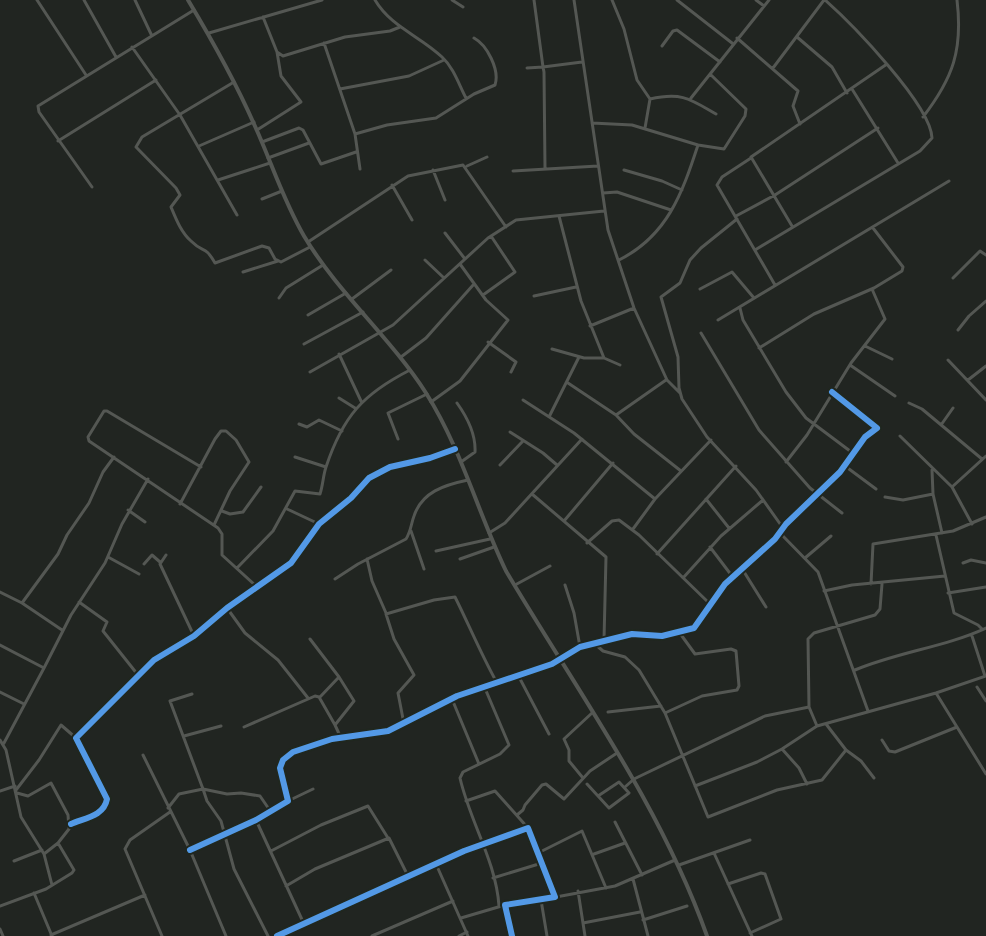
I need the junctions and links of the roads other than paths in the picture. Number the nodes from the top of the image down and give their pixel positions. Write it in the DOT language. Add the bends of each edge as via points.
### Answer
graph roads {
  1 [pos="37,0"];
  2 [pos="84,0"];
  3 [pos="135,0"];
  4 [pos="188,0"];
  5 [pos="322,0"];
  6 [pos="375,0"];
  7 [pos="452,0"];
  8 [pos="534,0"];
  9 [pos="574,0"];
  10 [pos="612,0"];
  11 [pos="677,0"];
  12 [pos="756,0"];
  13 [pos="769,0"];
  14 [pos="825,0"];
  15 [pos="957,0"];
  16 [pos="764,6"];
  17 [pos="463,7"];
  18 [pos="194,9"];
  19 [pos="263,17"];
  20 [pos="400,27"];
  21 [pos="209,33"];
  22 [pos="151,34"];
  23 [pos="797,37"];
  24 [pos="474,38"];
  25 [pos="737,38"];
  26 [pos="324,43"];
  27 [pos="733,44"];
  28 [pos="662,46"];
  29 [pos="132,47"];
  30 [pos="277,52"];
  31 [pos="116,57"];
  32 [pos="444,60"];
  33 [pos="582,62"];
  34 [pos="720,62"];
  35 [pos="887,64"];
  36 [pos="543,67"];
  37 [pos="526,68"];
  38 [pos="773,68"];
  39 [pos="710,74"];
  40 [pos="86,75"];
  41 [pos="156,80"];
  42 [pos="234,81"];
  43 [pos="340,89"];
  44 [pos="852,89"];
  45 [pos="847,93"];
  46 [pos="466,98"];
  47 [pos="692,98"];
  48 [pos="650,99"];
  49 [pos="716,114"];
  50 [pos="180,115"];
  51 [pos="923,117"];
  52 [pos="254,123"];
  53 [pos="592,123"];
  54 [pos="800,124"];
  55 [pos="645,128"];
  56 [pos="878,128"];
  57 [pos="257,130"];
  58 [pos="355,134"];
  59 [pos="58,141"];
  60 [pos="262,142"];
  61 [pos="309,143"];
  62 [pos="698,145"];
  63 [pos="199,146"];
  64 [pos="356,152"];
  65 [pos="487,157"];
  66 [pos="751,157"];
  67 [pos="269,160"];
  68 [pos="898,163"];
  69 [pos="467,166"];
  70 [pos="598,166"];
  71 [pos="546,168"];
  72 [pos="360,169"];
  73 [pos="433,170"];
  74 [pos="624,170"];
  75 [pos="513,171"];
  76 [pos="218,180"];
  77 [pos="949,182"];
  78 [pos="392,185"];
  79 [pos="92,187"];
  80 [pos="682,190"];
  81 [pos="282,191"];
  82 [pos="603,193"];
  83 [pos="775,195"];
  84 [pos="262,199"];
  85 [pos="445,200"];
  86 [pos="671,210"];
  87 [pos="604,211"];
  88 [pos="237,215"];
  89 [pos="559,216"];
  90 [pos="736,218"];
  91 [pos="412,220"];
  92 [pos="792,226"];
  93 [pos="506,227"];
  94 [pos="873,228"];
  95 [pos="445,233"];
  96 [pos="491,236"];
  97 [pos="308,242"];
  98 [pos="310,247"];
  99 [pos="756,250"];
  100 [pos="986,255"];
  101 [pos="425,260"];
  102 [pos="465,260"];
  103 [pos="619,260"];
  104 [pos="278,261"];
  105 [pos="460,264"];
  106 [pos="323,265"];
  107 [pos="391,270"];
  108 [pos="243,272"];
  109 [pos="444,278"];
  110 [pos="953,278"];
  111 [pos="474,284"];
  112 [pos="775,285"];
  113 [pos="577,287"];
  114 [pos="700,289"];
  115 [pos="872,289"];
  116 [pos="346,293"];
  117 [pos="483,295"];
  118 [pos="534,296"];
  119 [pos="279,298"];
  120 [pos="754,298"];
  121 [pos="352,299"];
  122 [pos="986,301"];
  123 [pos="740,308"];
  124 [pos="634,309"];
  125 [pos="363,312"];
  126 [pos="308,315"];
  127 [pos="718,320"];
  128 [pos="590,326"];
  129 [pos="958,330"];
  130 [pos="381,333"];
  131 [pos="700,333"];
  132 [pos="489,342"];
  133 [pos="304,344"];
  134 [pos="865,346"];
  135 [pos="759,348"];
  136 [pos="552,349"];
  137 [pos="339,354"];
  138 [pos="401,357"];
  139 [pos="579,357"];
  140 [pos="604,358"];
  141 [pos="892,359"];
  142 [pos="948,360"];
  143 [pos="620,365"];
  144 [pos="850,365"];
  145 [pos="986,366"];
  146 [pos="410,370"];
  147 [pos="310,372"];
  148 [pos="511,372"];
  149 [pos="667,380"];
  150 [pos="968,380"];
  151 [pos="568,383"];
  152 [pos="832,392"];
  153 [pos="680,393"];
  154 [pos="427,394"];
  155 [pos="895,396"];
  156 [pos="339,398"];
  157 [pos="523,400"];
  158 [pos="986,400"];
  159 [pos="361,401"];
  160 [pos="431,402"];
  161 [pos="457,403"];
  162 [pos="909,403"];
  163 [pos="354,408"];
  164 [pos="953,408"];
  165 [pos="616,414"];
  166 [pos="550,415"];
  167 [pos="299,424"];
  168 [pos="814,424"];
  169 [pos="941,425"];
  170 [pos="342,431"];
  171 [pos="510,432"];
  172 [pos="900,436"];
  173 [pos="398,439"];
  174 [pos="582,439"];
  175 [pos="711,440"];
  176 [pos="523,441"];
  177 [pos="455,449"];
  178 [pos="854,454"];
  179 [pos="986,456"];
  180 [pos="114,457"];
  181 [pos="295,457"];
  182 [pos="982,459"];
  183 [pos="786,462"];
  184 [pos="460,463"];
  185 [pos="613,463"];
  186 [pos="500,465"];
  187 [pos="557,465"];
  188 [pos="736,466"];
  189 [pos="846,466"];
  190 [pos="201,467"];
  191 [pos="326,467"];
  192 [pos="932,470"];
  193 [pos="681,471"];
  194 [pos="148,479"];
  195 [pos="468,480"];
  196 [pos="261,487"];
  197 [pos="952,487"];
  198 [pos="876,489"];
  199 [pos="532,494"];
  200 [pos="818,494"];
  201 [pos="933,495"];
  202 [pos="885,497"];
  203 [pos="655,499"];
  204 [pos="706,499"];
  205 [pos="763,500"];
  206 [pos="180,504"];
  207 [pos="287,509"];
  208 [pos="128,510"];
  209 [pos="222,511"];
  210 [pos="842,513"];
  211 [pos="986,517"];
  212 [pos="564,520"];
  213 [pos="145,522"];
  214 [pos="319,524"];
  215 [pos="972,524"];
  216 [pos="214,525"];
  217 [pos="729,528"];
  218 [pos="783,528"];
  219 [pos="411,530"];
  220 [pos="633,530"];
  221 [pos="780,532"];
  222 [pos="942,533"];
  223 [pos="488,534"];
  224 [pos="936,534"];
  225 [pos="831,536"];
  226 [pos="490,539"];
  227 [pos="587,543"];
  228 [pos="494,547"];
  229 [pos="710,547"];
  230 [pos="436,551"];
  231 [pos="657,554"];
  232 [pos="166,555"];
  233 [pos="108,557"];
  234 [pos="805,558"];
  235 [pos="367,559"];
  236 [pos="460,559"];
  237 [pos="160,562"];
  238 [pos="963,563"];
  239 [pos="986,563"];
  240 [pos="144,564"];
  241 [pos="550,566"];
  242 [pos="741,567"];
  243 [pos="237,568"];
  244 [pos="424,569"];
  245 [pos="139,574"];
  246 [pos="732,576"];
  247 [pos="945,576"];
  248 [pos="683,578"];
  249 [pos="335,579"];
  250 [pos="871,584"];
  251 [pos="882,584"];
  252 [pos="514,585"];
  253 [pos="565,585"];
  254 [pos="986,586"];
  255 [pos="257,588"];
  256 [pos="0,591"];
  257 [pos="824,591"];
  258 [pos="948,592"];
  259 [pos="22,603"];
  260 [pos="79,603"];
  261 [pos="709,603"];
  262 [pos="766,607"];
  263 [pos="227,608"];
  264 [pos="386,614"];
  265 [pos="837,627"];
  266 [pos="984,628"];
  267 [pos="62,630"];
  268 [pos="678,632"];
  269 [pos="194,636"];
  270 [pos="972,636"];
  271 [pos="310,639"];
  272 [pos="604,640"];
  273 [pos="595,643"];
  274 [pos="0,645"];
  275 [pos="580,647"];
  276 [pos="558,659"];
  277 [pos="44,668"];
  278 [pos="855,670"];
  279 [pos="518,675"];
  280 [pos="138,676"];
  281 [pos="985,676"];
  282 [pos="339,677"];
  283 [pos="496,682"];
  284 [pos="484,686"];
  285 [pos="977,687"];
  286 [pos="0,692"];
  287 [pos="192,693"];
  288 [pos="936,693"];
  289 [pos="319,697"];
  290 [pos="308,698"];
  291 [pos="452,699"];
  292 [pos="986,701"];
  293 [pos="24,704"];
  294 [pos="661,706"];
  295 [pos="809,707"];
  296 [pos="868,711"];
  297 [pos="608,712"];
  298 [pos="592,713"];
  299 [pos="665,713"];
  300 [pos="404,724"];
  301 [pos="826,724"];
  302 [pos="334,725"];
  303 [pos="220,726"];
  304 [pos="817,726"];
  305 [pos="244,727"];
  306 [pos="957,727"];
  307 [pos="549,734"];
  308 [pos="184,736"];
  309 [pos="76,738"];
  310 [pos="341,738"];
  311 [pos="882,740"];
  312 [pos="2,741"];
  313 [pos="782,749"];
  314 [pos="846,750"];
  315 [pos="617,753"];
  316 [pos="143,755"];
  317 [pos="682,755"];
  318 [pos="478,764"];
  319 [pos="986,774"];
  320 [pos="583,778"];
  321 [pos="874,778"];
  322 [pos="634,779"];
  323 [pos="587,784"];
  324 [pos="807,784"];
  325 [pos="695,786"];
  326 [pos="625,787"];
  327 [pos="203,789"];
  328 [pos="314,789"];
  329 [pos="16,790"];
  330 [pos="0,791"];
  331 [pos="598,796"];
  332 [pos="288,801"];
  333 [pos="466,801"];
  334 [pos="169,810"];
  335 [pos="271,812"];
  336 [pos="517,815"];
  337 [pos="256,820"];
  338 [pos="615,822"];
  339 [pos="71,824"];
  340 [pos="528,828"];
  341 [pos="225,834"];
  342 [pos="388,838"];
  343 [pos="750,840"];
  344 [pos="58,843"];
  345 [pos="625,843"];
  346 [pos="484,844"];
  347 [pos="190,850"];
  348 [pos="271,851"];
  349 [pos="43,852"];
  350 [pos="538,853"];
  351 [pos="714,853"];
  352 [pos="594,854"];
  353 [pos="676,859"];
  354 [pos="14,861"];
  355 [pos="542,862"];
  356 [pos="436,864"];
  357 [pos="679,865"];
  358 [pos="642,875"];
  359 [pos="408,876"];
  360 [pos="493,878"];
  361 [pos="633,879"];
  362 [pos="728,884"];
  363 [pos="52,885"];
  364 [pos="286,886"];
  365 [pos="606,888"];
  366 [pos="578,891"];
  367 [pos="34,893"];
  368 [pos="145,895"];
  369 [pos="555,897"];
  370 [pos="541,900"];
  371 [pos="453,901"];
  372 [pos="506,905"];
  373 [pos="0,906"];
  374 [pos="499,906"];
  375 [pos="687,906"];
  376 [pos="640,912"];
  377 [pos="461,918"];
  378 [pos="643,920"];
  379 [pos="584,922"];
  380 [pos="304,924"];
  381 [pos="0,929"];
  382 [pos="468,934"];
  383 [pos="751,935"];
  384 [pos="3,936"];
  385 [pos="51,936"];
  386 [pos="162,936"];
  387 [pos="226,936"];
  388 [pos="268,936"];
  389 [pos="277,936"];
  390 [pos="372,936"];
  391 [pos="459,936"];
  392 [pos="512,936"];
  393 [pos="547,936"];
  394 [pos="585,936"];
  395 [pos="648,936"];
  396 [pos="707,936"];
  1 -- 40 [label="street"];
  2 -- 31 [label="street"];
  3 -- 22 [label="street"];
  4 -- 18 [label="main road"];
  5 -- 19 [label="street"];
  6 -- 20 [label="street" via="389,21"];
  7 -- 17 [label="street"];
  8 -- 36 [label="street"];
  9 -- 33 [label="street"];
  10 -- 48 [label="street" via="637,80"];
  11 -- 27 [label="street"];
  12 -- 16 [label="street"];
  13 -- 16 [label="street"];
  14 -- 23 [label="street"];
  14 -- 35 [label="street"];
  15 -- 51 [label="street" via="956,59 937,99"];
  16 -- 25 [label="street"];
  18 -- 21 [label="main road"];
  18 -- 22 [label="street"];
  19 -- 21 [label="street"];
  19 -- 30 [label="street"];
  20 -- 26 [label="street"];
  20 -- 32 [label="street"];
  21 -- 42 [label="main road"];
  22 -- 29 [label="street"];
  23 -- 38 [label="street"];
  23 -- 45 [label="street" via="832,67"];
  24 -- 46 [label="street" via="491,56 496,82"];
  25 -- 27 [label="street"];
  25 -- 38 [label="street"];
  26 -- 30 [label="street" via="287,56"];
  26 -- 43 [label="street"];
  27 -- 34 [label="street"];
  28 -- 34 [label="street" via="676,30"];
  29 -- 31 [label="street"];
  29 -- 41 [label="street"];
  30 -- 57 [label="street" via="281,76 301,102"];
  31 -- 40 [label="street"];
  32 -- 43 [label="street" via="417,74"];
  32 -- 46 [label="street"];
  33 -- 36 [label="street"];
  33 -- 53 [label="street"];
  34 -- 39 [label="street"];
  35 -- 44 [label="street"];
  35 -- 51 [label="street"];
  36 -- 37 [label="street"];
  36 -- 71 [label="street"];
  38 -- 54 [label="street" via="798,91 793,106"];
  39 -- 47 [label="street"];
  39 -- 62 [label="street" via="740,101 746,112 724,149"];
  40 -- 59 [label="street" via="38,106"];
  41 -- 50 [label="street"];
  41 -- 59 [label="street"];
  42 -- 50 [label="street"];
  42 -- 52 [label="main road"];
  43 -- 58 [label="street"];
  44 -- 45 [label="street"];
  44 -- 56 [label="street"];
  45 -- 54 [label="street"];
  46 -- 58 [label="street" via="436,118"];
  47 -- 48 [label="street"];
  47 -- 49 [label="street"];
  48 -- 55 [label="street"];
  50 -- 63 [label="street"];
  50 -- 104 [label="street" via="142,137 136,147 180,193 171,207 185,235 210,251 216,263 262,246 269,248"];
  51 -- 68 [label="street" via="932,134 931,142"];
  52 -- 57 [label="main road"];
  52 -- 63 [label="street"];
  53 -- 55 [label="street"];
  53 -- 70 [label="street"];
  54 -- 66 [label="street"];
  55 -- 62 [label="street"];
  56 -- 68 [label="street"];
  56 -- 83 [label="street"];
  57 -- 60 [label="main road"];
  58 -- 64 [label="street"];
  59 -- 79 [label="street"];
  60 -- 61 [label="street" via="299,128"];
  60 -- 67 [label="main road"];
  61 -- 64 [label="street" via="322,164"];
  61 -- 67 [label="street"];
  62 -- 80 [label="street"];
  63 -- 76 [label="street"];
  64 -- 72 [label="street"];
  65 -- 69 [label="street"];
  66 -- 83 [label="street"];
  66 -- 90 [label="street" via="718,181 719,191"];
  67 -- 76 [label="street"];
  67 -- 81 [label="main road"];
  68 -- 92 [label="street"];
  69 -- 73 [label="street"];
  69 -- 93 [label="street"];
  70 -- 71 [label="street"];
  70 -- 82 [label="street"];
  71 -- 75 [label="street"];
  73 -- 78 [label="street" via="414,173"];
  73 -- 85 [label="street"];
  74 -- 80 [label="street"];
  76 -- 88 [label="street"];
  77 -- 94 [label="street"];
  78 -- 91 [label="street"];
  78 -- 97 [label="street"];
  80 -- 86 [label="street"];
  81 -- 84 [label="street"];
  81 -- 97 [label="main road"];
  82 -- 86 [label="street" via="617,192"];
  82 -- 87 [label="street"];
  83 -- 90 [label="street"];
  83 -- 92 [label="street"];
  86 -- 103 [label="street" via="647,244"];
  87 -- 89 [label="street"];
  87 -- 103 [label="street"];
  89 -- 93 [label="street" via="523,219"];
  89 -- 113 [label="street"];
  90 -- 99 [label="street"];
  90 -- 153 [label="street" via="701,248 690,260 680,283 661,297 678,357"];
  92 -- 99 [label="street"];
  93 -- 96 [label="street"];
  94 -- 112 [label="street"];
  94 -- 115 [label="street" via="903,269"];
  95 -- 102 [label="street"];
  96 -- 102 [label="street"];
  96 -- 117 [label="street" via="515,272"];
  97 -- 98 [label="main road"];
  98 -- 104 [label="street"];
  98 -- 106 [label="main road"];
  99 -- 112 [label="street"];
  100 -- 110 [label="street" via="980,251"];
  101 -- 109 [label="street"];
  102 -- 105 [label="street"];
  103 -- 124 [label="street"];
  104 -- 108 [label="street"];
  105 -- 109 [label="street"];
  105 -- 111 [label="street"];
  106 -- 116 [label="main road"];
  106 -- 119 [label="street" via="286,288"];
  107 -- 121 [label="street"];
  109 -- 130 [label="street"];
  111 -- 117 [label="street"];
  111 -- 138 [label="street" via="426,338"];
  112 -- 120 [label="street"];
  113 -- 118 [label="street"];
  113 -- 128 [label="street"];
  114 -- 120 [label="street" via="732,272"];
  115 -- 134 [label="street" via="886,317"];
  115 -- 135 [label="street" via="829,307"];
  116 -- 121 [label="main road"];
  116 -- 126 [label="street"];
  117 -- 132 [label="street" via="508,320"];
  120 -- 123 [label="street"];
  121 -- 125 [label="main road"];
  122 -- 129 [label="street"];
  123 -- 127 [label="street"];
  123 -- 135 [label="street"];
  124 -- 128 [label="street"];
  124 -- 149 [label="street"];
  125 -- 130 [label="main road"];
  125 -- 133 [label="street"];
  128 -- 140 [label="street"];
  130 -- 137 [label="street"];
  130 -- 138 [label="main road"];
  131 -- 183 [label="street" via="754,423"];
  132 -- 148 [label="street" via="516,362"];
  132 -- 160 [label="street" via="460,381"];
  134 -- 141 [label="street"];
  134 -- 144 [label="street"];
  135 -- 168 [label="street" via="786,392"];
  136 -- 139 [label="street"];
  137 -- 147 [label="street"];
  137 -- 159 [label="street"];
  138 -- 146 [label="main road"];
  139 -- 140 [label="street"];
  139 -- 151 [label="street"];
  140 -- 143 [label="street"];
  142 -- 150 [label="street"];
  144 -- 152 [label="street"];
  144 -- 155 [label="street"];
  145 -- 150 [label="street"];
  146 -- 154 [label="main road"];
  146 -- 159 [label="street"];
  149 -- 153 [label="street"];
  149 -- 165 [label="street"];
  150 -- 158 [label="street"];
  151 -- 165 [label="street"];
  151 -- 166 [label="street"];
  152 -- 168 [label="street"];
  152 -- 178 [label="street" via="877,428 865,436"];
  153 -- 175 [label="street"];
  154 -- 160 [label="main road"];
  154 -- 173 [label="street" via="388,413"];
  156 -- 163 [label="street"];
  157 -- 166 [label="street"];
  159 -- 163 [label="street"];
  160 -- 177 [label="main road"];
  161 -- 184 [label="street" via="475,444 475,452"];
  162 -- 169 [label="street"];
  163 -- 170 [label="street"];
  164 -- 169 [label="street"];
  165 -- 193 [label="street" via="634,434"];
  166 -- 174 [label="street"];
  167 -- 170 [label="street" via="307,427 319,420"];
  168 -- 178 [label="street"];
  168 -- 183 [label="street"];
  169 -- 182 [label="street"];
  170 -- 191 [label="street"];
  171 -- 176 [label="street"];
  172 -- 192 [label="street"];
  174 -- 185 [label="street"];
  174 -- 187 [label="street"];
  175 -- 188 [label="street"];
  175 -- 193 [label="street"];
  176 -- 186 [label="street"];
  176 -- 187 [label="street"];
  177 -- 184 [label="main road"];
  177 -- 214 [label="street" via="374,474"];
  178 -- 189 [label="street"];
  179 -- 182 [label="street"];
  180 -- 190 [label="street" via="88,439 105,410"];
  180 -- 194 [label="street"];
  180 -- 259 [label="street" via="58,554"];
  181 -- 191 [label="street"];
  182 -- 197 [label="street"];
  183 -- 200 [label="street"];
  184 -- 195 [label="main road"];
  185 -- 203 [label="street"];
  185 -- 212 [label="street"];
  187 -- 199 [label="street"];
  188 -- 204 [label="street"];
  188 -- 205 [label="street"];
  189 -- 198 [label="street"];
  189 -- 200 [label="street"];
  190 -- 206 [label="street"];
  190 -- 209 [label="street" via="224,430 249,460"];
  191 -- 207 [label="street" via="320,494 296,490"];
  192 -- 197 [label="street"];
  192 -- 201 [label="street"];
  193 -- 203 [label="street"];
  194 -- 206 [label="street"];
  194 -- 208 [label="street"];
  195 -- 219 [label="street" via="448,484 427,495"];
  195 -- 223 [label="main road"];
  196 -- 209 [label="street" via="243,512"];
  197 -- 215 [label="street"];
  199 -- 212 [label="street"];
  199 -- 223 [label="street" via="501,527"];
  200 -- 210 [label="street"];
  200 -- 218 [label="street"];
  201 -- 202 [label="street" via="903,500"];
  201 -- 222 [label="street"];
  203 -- 220 [label="street"];
  204 -- 217 [label="street"];
  204 -- 231 [label="street"];
  205 -- 217 [label="street"];
  205 -- 218 [label="street"];
  206 -- 216 [label="street"];
  207 -- 214 [label="street"];
  207 -- 243 [label="street" via="269,536"];
  208 -- 213 [label="street"];
  208 -- 233 [label="street"];
  209 -- 216 [label="street"];
  211 -- 215 [label="street"];
  212 -- 227 [label="street"];
  214 -- 255 [label="street" via="291,563"];
  215 -- 222 [label="street"];
  216 -- 243 [label="street" via="222,534 222,555"];
  217 -- 229 [label="street"];
  218 -- 221 [label="street"];
  219 -- 235 [label="street" via="402,542"];
  219 -- 244 [label="street"];
  220 -- 227 [label="street" via="619,520 612,521"];
  220 -- 231 [label="street"];
  221 -- 234 [label="street"];
  221 -- 242 [label="street"];
  222 -- 224 [label="street"];
  223 -- 226 [label="main road"];
  224 -- 247 [label="street"];
  224 -- 250 [label="street" via="873,544"];
  225 -- 234 [label="street"];
  226 -- 228 [label="main road"];
  226 -- 230 [label="street"];
  227 -- 272 [label="street" via="606,557"];
  228 -- 236 [label="street"];
  228 -- 252 [label="main road"];
  229 -- 246 [label="street"];
  229 -- 248 [label="street"];
  231 -- 248 [label="street"];
  232 -- 237 [label="street"];
  233 -- 245 [label="street"];
  233 -- 260 [label="street"];
  234 -- 257 [label="street" via="818,572"];
  235 -- 249 [label="street"];
  235 -- 264 [label="street"];
  237 -- 240 [label="street" via="152,555"];
  237 -- 269 [label="street"];
  238 -- 239 [label="street"];
  241 -- 252 [label="street"];
  242 -- 246 [label="street"];
  242 -- 262 [label="street"];
  243 -- 255 [label="street"];
  246 -- 261 [label="street"];
  247 -- 251 [label="street"];
  247 -- 258 [label="street"];
  248 -- 261 [label="street"];
  250 -- 251 [label="street"];
  250 -- 257 [label="street"];
  251 -- 265 [label="street" via="880,609 875,615"];
  252 -- 276 [label="main road"];
  253 -- 275 [label="street"];
  254 -- 258 [label="street"];
  255 -- 263 [label="street"];
  256 -- 259 [label="street"];
  257 -- 265 [label="street"];
  258 -- 266 [label="street" via="954,613"];
  259 -- 267 [label="street"];
  260 -- 267 [label="street"];
  260 -- 280 [label="street" via="107,622 103,631"];
  261 -- 268 [label="street" via="696,626"];
  263 -- 269 [label="street"];
  263 -- 290 [label="street" via="254,640 278,660"];
  264 -- 283 [label="street" via="455,597"];
  264 -- 300 [label="street" via="394,639 414,675 398,693"];
  265 -- 278 [label="street"];
  265 -- 295 [label="street" via="814,633 808,639"];
  266 -- 270 [label="street"];
  267 -- 277 [label="street"];
  268 -- 272 [label="street"];
  268 -- 299 [label="street" via="695,654 736,651 739,686 737,690 702,696"];
  269 -- 280 [label="street" via="161,654"];
  270 -- 278 [label="street" via="928,645"];
  270 -- 281 [label="street"];
  271 -- 282 [label="street"];
  272 -- 273 [label="street"];
  273 -- 275 [label="street"];
  273 -- 294 [label="street" via="603,651 631,661"];
  274 -- 277 [label="street"];
  275 -- 276 [label="street"];
  276 -- 279 [label="street"];
  276 -- 298 [label="main road"];
  277 -- 293 [label="street"];
  278 -- 296 [label="street"];
  279 -- 283 [label="street"];
  279 -- 307 [label="street"];
  280 -- 309 [label="street"];
  281 -- 288 [label="street"];
  282 -- 289 [label="street"];
  282 -- 302 [label="street" via="354,701"];
  283 -- 284 [label="street"];
  284 -- 291 [label="street"];
  284 -- 318 [label="street" via="509,746"];
  285 -- 292 [label="street"];
  286 -- 293 [label="street"];
  287 -- 308 [label="street" via="170,701"];
  288 -- 296 [label="street"];
  288 -- 306 [label="street"];
  289 -- 290 [label="street"];
  289 -- 302 [label="street"];
  290 -- 305 [label="street"];
  291 -- 300 [label="street"];
  291 -- 318 [label="street"];
  293 -- 312 [label="street"];
  294 -- 297 [label="street"];
  294 -- 299 [label="street"];
  295 -- 304 [label="street"];
  295 -- 317 [label="street" via="765,716"];
  296 -- 301 [label="street"];
  298 -- 315 [label="main road"];
  298 -- 320 [label="street" via="564,740 569,761"];
  299 -- 317 [label="street"];
  300 -- 310 [label="street" via="378,734"];
  301 -- 304 [label="street"];
  301 -- 314 [label="street"];
  302 -- 310 [label="street"];
  303 -- 308 [label="street"];
  304 -- 313 [label="street"];
  306 -- 311 [label="street" via="895,752 889,751"];
  306 -- 319 [label="street"];
  308 -- 327 [label="street"];
  309 -- 329 [label="street" via="61,724"];
  309 -- 339 [label="street" via="107,799 99,813"];
  310 -- 332 [label="street" via="285,756 280,775"];
  312 -- 329 [label="street"];
  313 -- 324 [label="street"];
  313 -- 325 [label="street" via="741,770"];
  314 -- 321 [label="street"];
  314 -- 324 [label="street" via="822,780"];
  315 -- 320 [label="street"];
  315 -- 322 [label="main road"];
  316 -- 334 [label="street"];
  317 -- 322 [label="street"];
  317 -- 325 [label="street"];
  318 -- 333 [label="street" via="460,776"];
  320 -- 336 [label="street" via="564,799 542,785"];
  322 -- 326 [label="street"];
  322 -- 353 [label="main road"];
  323 -- 331 [label="street"];
  324 -- 325 [label="street" via="777,790 710,818"];
  326 -- 331 [label="street" via="618,782"];
  326 -- 331 [label="street" via="629,794 612,808"];
  327 -- 334 [label="street" via="179,794"];
  327 -- 335 [label="street" via="227,795 241,792 262,796"];
  327 -- 341 [label="street"];
  328 -- 332 [label="street"];
  329 -- 330 [label="street"];
  329 -- 339 [label="street" via="28,796 51,783"];
  329 -- 349 [label="street" via="21,817"];
  332 -- 335 [label="street"];
  333 -- 336 [label="street" via="495,791"];
  333 -- 346 [label="street"];
  334 -- 347 [label="street"];
  334 -- 368 [label="street" via="126,845"];
  335 -- 337 [label="street"];
  336 -- 340 [label="street"];
  337 -- 341 [label="street"];
  337 -- 348 [label="street"];
  338 -- 345 [label="street"];
  339 -- 344 [label="street"];
  340 -- 346 [label="street"];
  340 -- 350 [label="street"];
  341 -- 347 [label="street"];
  341 -- 388 [label="street" via="234,869"];
  342 -- 348 [label="street" via="368,806"];
  342 -- 359 [label="street"];
  342 -- 364 [label="street" via="315,869"];
  343 -- 351 [label="street"];
  344 -- 349 [label="street"];
  344 -- 363 [label="street" via="74,870"];
  345 -- 352 [label="street"];
  345 -- 358 [label="street"];
  346 -- 356 [label="street"];
  346 -- 360 [label="street"];
  347 -- 387 [label="street"];
  348 -- 364 [label="street"];
  349 -- 354 [label="street"];
  349 -- 363 [label="street"];
  350 -- 352 [label="street" via="582,831"];
  350 -- 355 [label="street"];
  351 -- 357 [label="street"];
  351 -- 362 [label="street"];
  352 -- 365 [label="street"];
  353 -- 357 [label="main road"];
  353 -- 358 [label="street"];
  355 -- 360 [label="street"];
  355 -- 369 [label="street"];
  356 -- 359 [label="street"];
  356 -- 371 [label="street"];
  357 -- 396 [label="main road"];
  358 -- 361 [label="street"];
  359 -- 380 [label="street"];
  360 -- 374 [label="street"];
  361 -- 365 [label="street"];
  361 -- 376 [label="street"];
  362 -- 383 [label="street"];
  362 -- 383 [label="street" via="765,874 781,919"];
  363 -- 367 [label="street"];
  364 -- 380 [label="street"];
  365 -- 366 [label="street"];
  366 -- 369 [label="street"];
  366 -- 379 [label="street"];
  367 -- 373 [label="street"];
  367 -- 385 [label="street"];
  368 -- 385 [label="street"];
  368 -- 386 [label="street"];
  369 -- 370 [label="street"];
  370 -- 372 [label="street"];
  370 -- 393 [label="street"];
  371 -- 377 [label="street"];
  371 -- 390 [label="street"];
  372 -- 374 [label="street"];
  372 -- 392 [label="street"];
  374 -- 377 [label="street"];
  375 -- 378 [label="street"];
  376 -- 378 [label="street"];
  376 -- 379 [label="street"];
  377 -- 382 [label="street"];
  378 -- 395 [label="street"];
  379 -- 394 [label="street"];
  380 -- 389 [label="street"];
  381 -- 384 [label="street"];
  382 -- 391 [label="street"];
}
